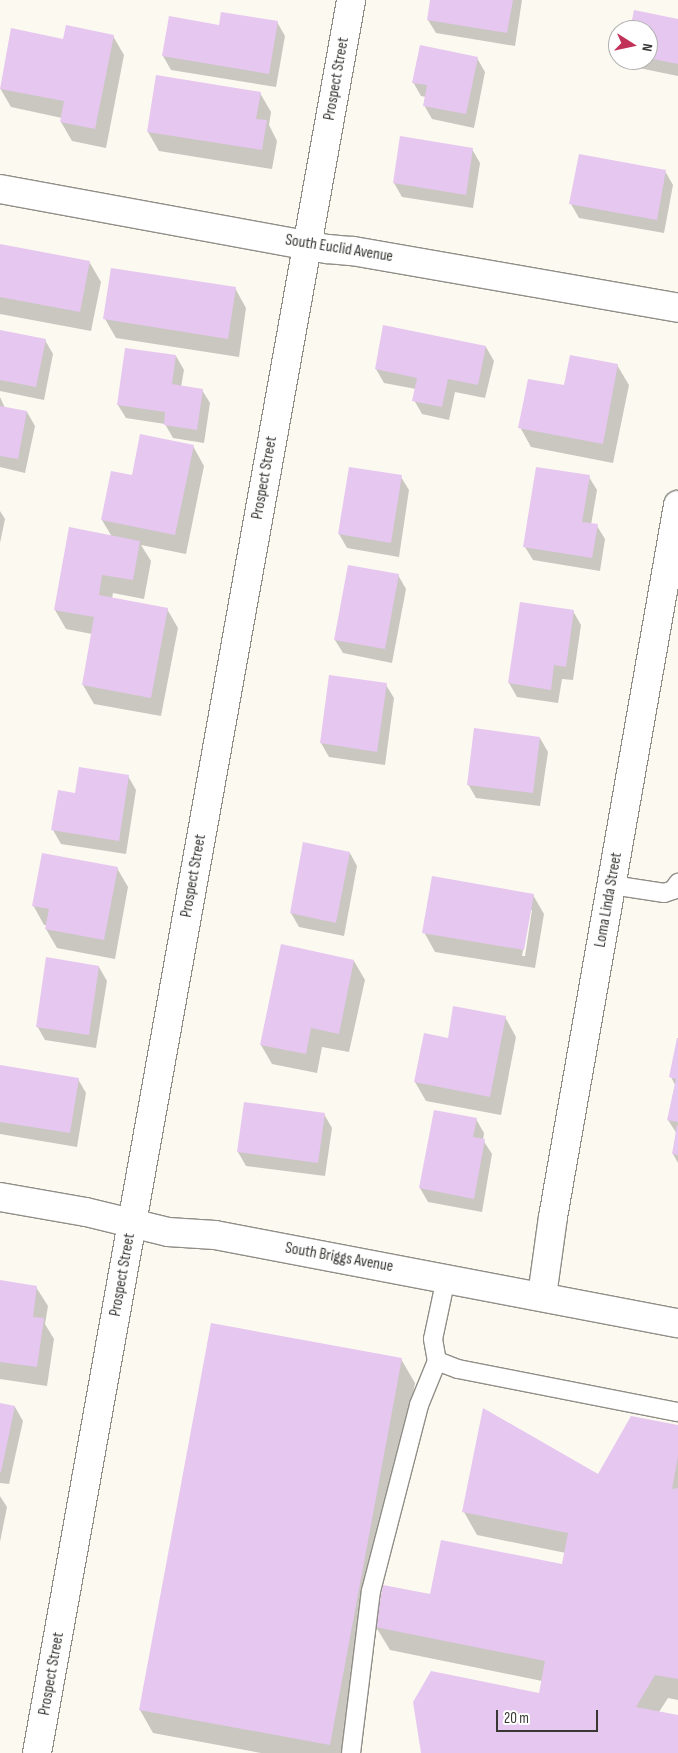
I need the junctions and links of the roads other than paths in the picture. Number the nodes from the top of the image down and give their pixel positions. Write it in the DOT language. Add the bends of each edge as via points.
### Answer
graph roads {
  1 [pos="351,0"];
  2 [pos="0,189"];
  3 [pos="308,244"];
  4 [pos="678,308"];
  5 [pos="678,505"];
  6 [pos="670,600"];
  7 [pos="612,885"];
  8 [pos="673,891"];
  9 [pos="0,1197"];
  10 [pos="132,1223"];
  11 [pos="446,1278"];
  12 [pos="542,1296"];
  13 [pos="678,1323"];
  14 [pos="437,1361"];
  15 [pos="678,1412"];
  16 [pos="37,1753"];
  17 [pos="351,1753"];
  1 -- 3 [label="street, Prospect Street"];
  2 -- 3 [label="street, South Euclid Avenue"];
  3 -- 4 [label="street, South Euclid Avenue"];
  3 -- 10 [label="street, Prospect Street"];
  5 -- 6 [label="street, Loma Linda Street"];
  6 -- 7 [label="street, Loma Linda Street"];
  7 -- 8 [label="lane"];
  7 -- 12 [label="street, Loma Linda Street" via="553,1216"];
  9 -- 10 [label="street, South Briggs Avenue"];
  10 -- 11 [label="street, South Briggs Avenue" via="168,1232 215,1235"];
  10 -- 16 [label="street, Prospect Street"];
  11 -- 12 [label="street, South Briggs Avenue"];
  11 -- 14 [label="lane" via="432,1339"];
  12 -- 13 [label="street, South Briggs Avenue"];
  14 -- 15 [label="lane" via="458,1369"];
  14 -- 17 [label="lane" via="418,1405 371,1592"];
}
